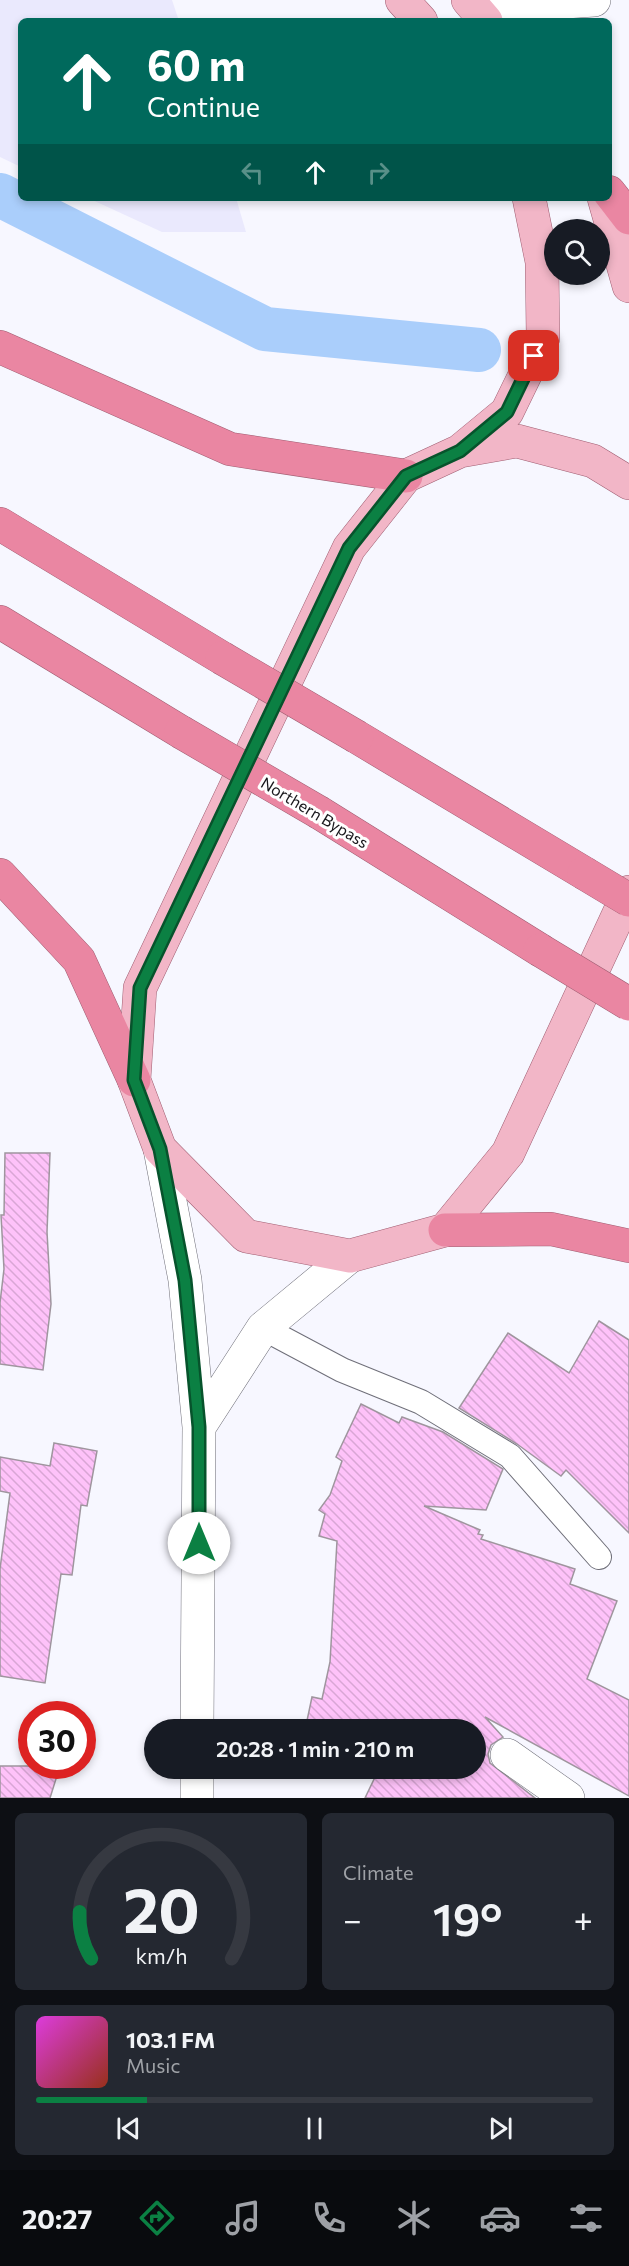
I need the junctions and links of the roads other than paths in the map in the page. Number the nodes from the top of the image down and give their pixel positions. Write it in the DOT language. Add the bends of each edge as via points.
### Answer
graph roads {
  1 [pos="402,0"];
  2 [pos="594,0"];
  3 [pos="477,10"];
  4 [pos="418,18"];
  5 [pos="612,196"];
  6 [pos="530,201"];
  7 [pos="605,201"];
  8 [pos="629,218"];
  9 [pos="629,286"];
  10 [pos="0,347"];
  11 [pos="460,451"];
  12 [pos="406,476"];
  13 [pos="629,483"];
  14 [pos="0,524"];
  15 [pos="0,622"];
  16 [pos="0,875"];
  17 [pos="629,892"];
  18 [pos="629,900"];
  19 [pos="629,1004"];
  20 [pos="134,1080"];
  21 [pos="160,1149"];
  22 [pos="445,1230"];
  23 [pos="629,1246"];
  24 [pos="350,1256"];
  25 [pos="263,1328"];
  26 [pos="199,1427"];
  27 [pos="598,1557"];
  28 [pos="197,1719"];
  29 [pos="507,1755"];
  30 [pos="197,1779"];
  31 [pos="197,1798"];
  32 [pos="568,1798"];
  1 -- 4 [label="main road"];
  2 -- 3 [label="street"];
  5 -- 8 [label="highway"];
  6 -- 11 [label="main road" via="542,262 543,338 507,412"];
  7 -- 9 [label="main road"];
  10 -- 12 [label="highway" via="231,449"];
  11 -- 12 [label="main road"];
  11 -- 13 [label="main road" via="517,441 593,461"];
  12 -- 20 [label="main road" via="349,548 140,988"];
  14 -- 18 [label="highway, bridge"];
  15 -- 19 [label="highway, Northern Bypass, bridge"];
  16 -- 20 [label="highway" via="79,960"];
  17 -- 22 [label="main road" via="508,1153"];
  20 -- 21 [label="main road"];
  21 -- 24 [label="main road" via="246,1236"];
  21 -- 26 [label="street" via="185,1280"];
  22 -- 23 [label="highway" via="551,1229"];
  22 -- 24 [label="main road"];
  24 -- 25 [label="street"];
  25 -- 26 [label="street"];
  25 -- 27 [label="lane" via="342,1370 421,1402 510,1456"];
  26 -- 28 [label="street"];
  29 -- 32 [label="street"];
  30 -- 31 [label="street"];
}
